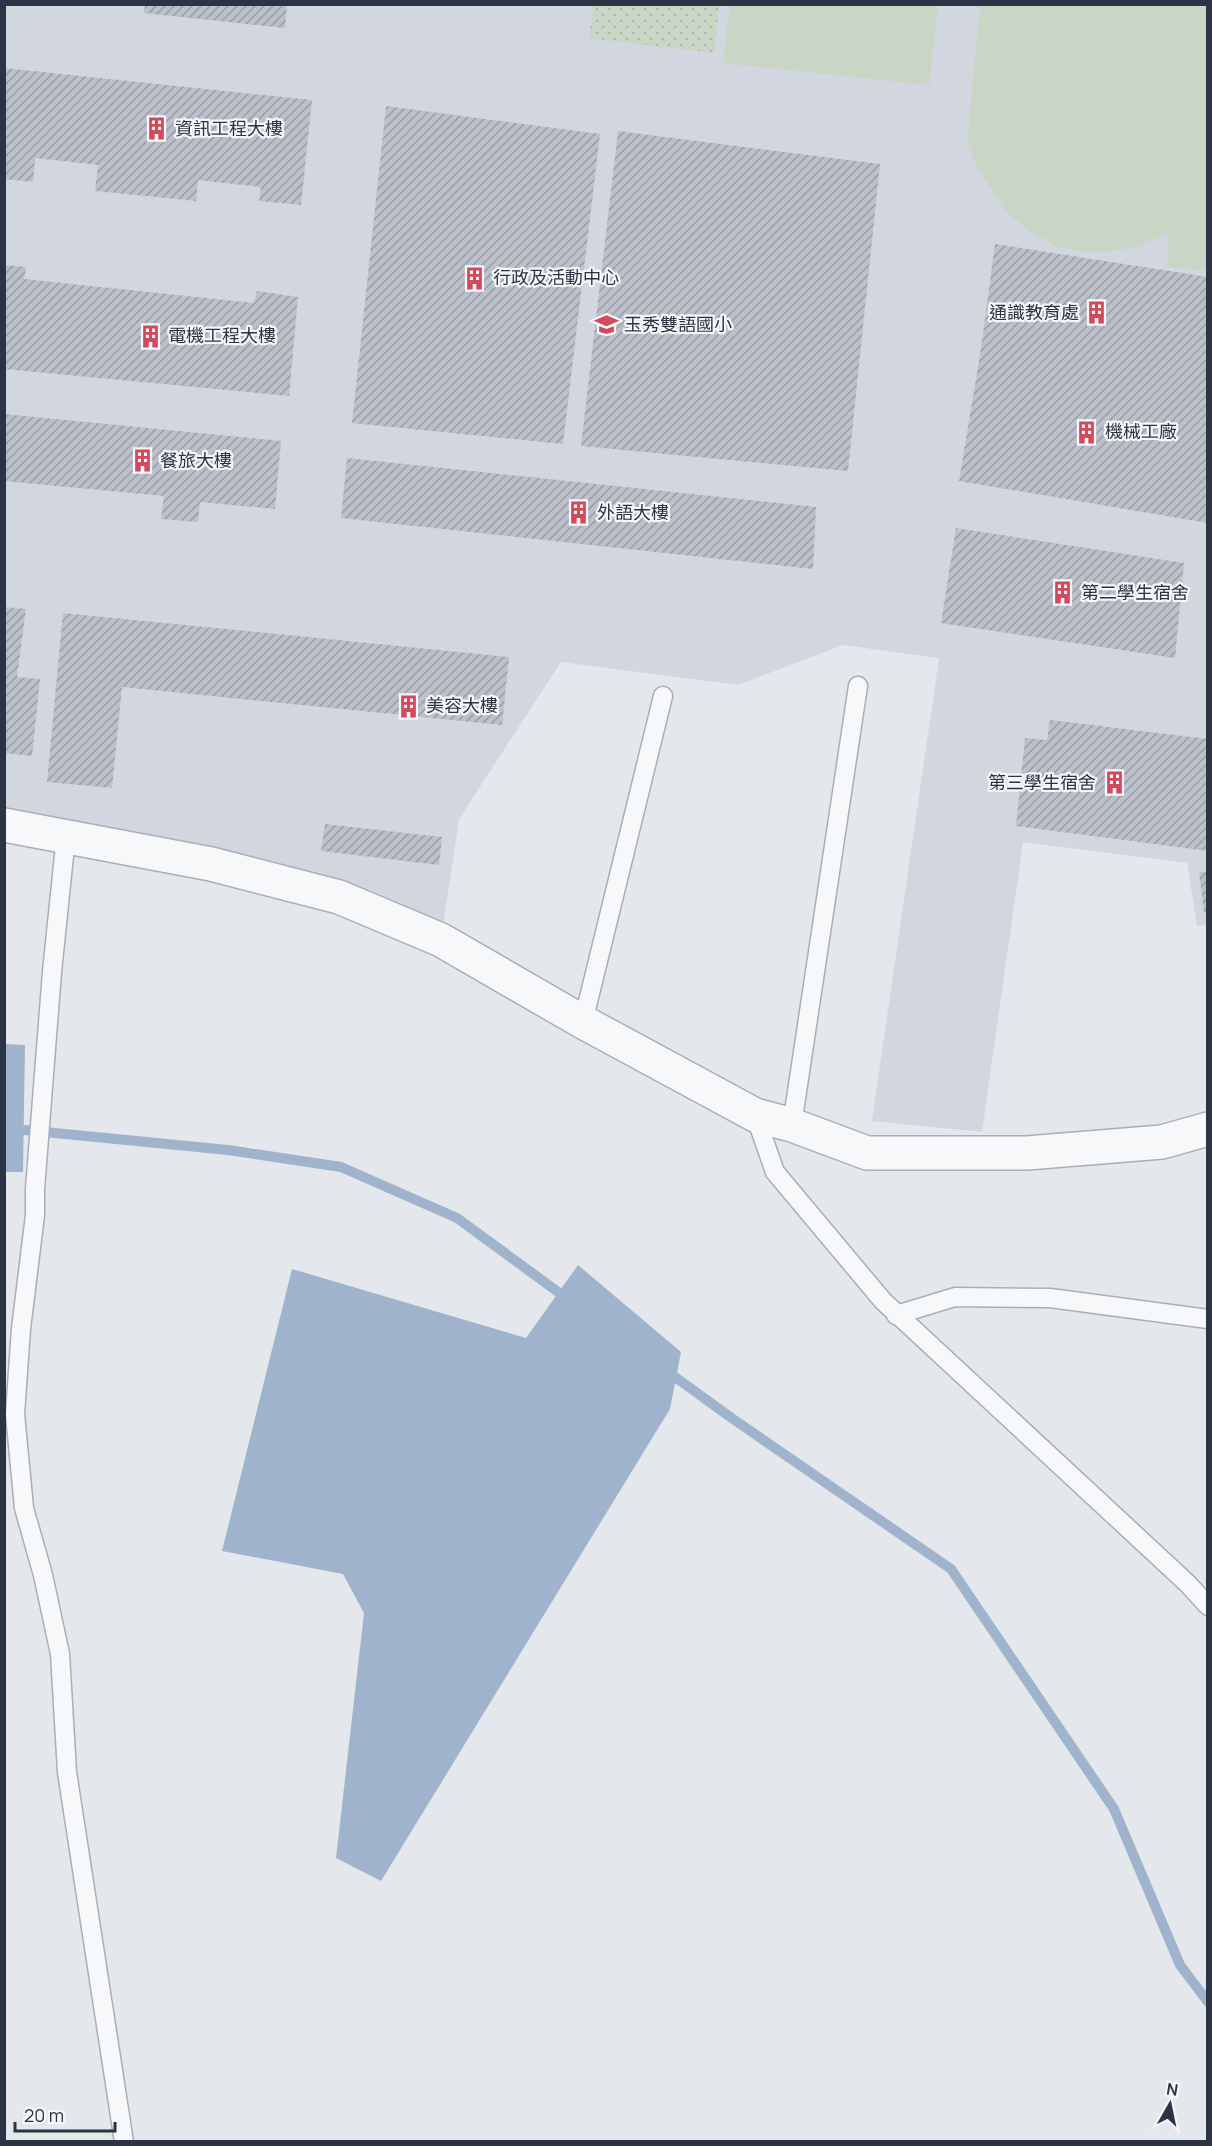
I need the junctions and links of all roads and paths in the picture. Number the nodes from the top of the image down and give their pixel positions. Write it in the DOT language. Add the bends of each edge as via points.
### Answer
graph roads {
  1 [pos="858,687"];
  2 [pos="663,696"];
  3 [pos="4,825"];
  4 [pos="66,836"];
  5 [pos="583,1022"];
  6 [pos="755,1115"];
  7 [pos="792,1125"];
  8 [pos="1208,1129"];
  9 [pos="896,1315"];
  10 [pos="1208,1318"];
  11 [pos="1208,1606"];
  12 [pos="124,2142"];
  1 -- 7 [label="lane"];
  2 -- 5 [label="lane"];
  3 -- 4 [label="street"];
  4 -- 5 [label="street" via="211,864 339,897 441,940"];
  4 -- 12 [label="lane" via="15,1414 24,1508 60,1654 67,1772"];
  5 -- 6 [label="street"];
  6 -- 7 [label="street"];
  6 -- 9 [label="lane" via="775,1172"];
  7 -- 8 [label="street" via="867,1153 1028,1153 1162,1142"];
  9 -- 10 [label="lane" via="954,1297 1050,1298"];
  9 -- 11 [label="lane"];
}
